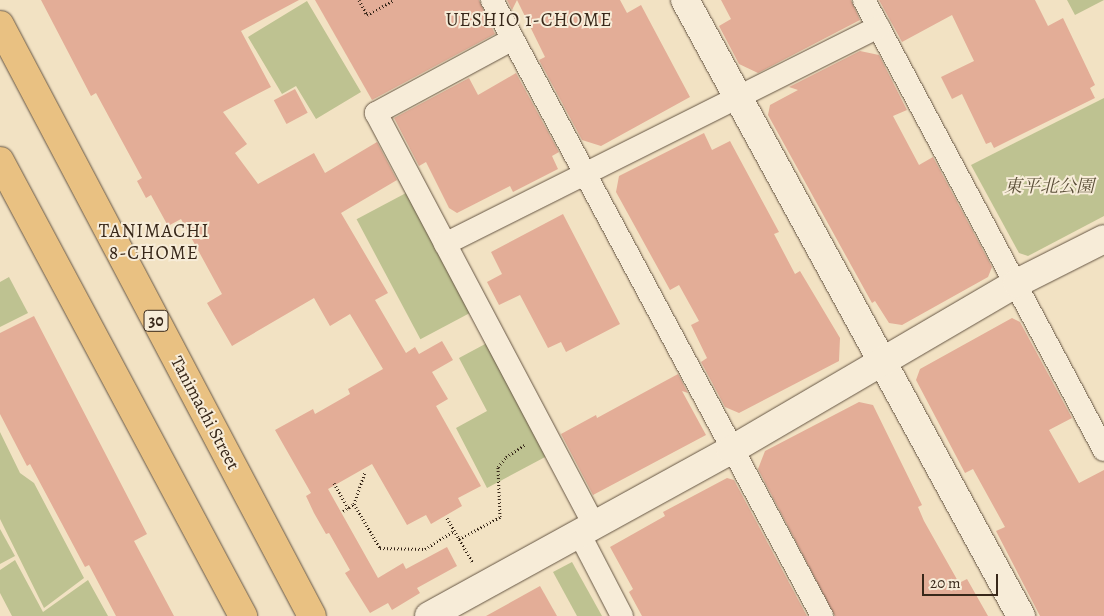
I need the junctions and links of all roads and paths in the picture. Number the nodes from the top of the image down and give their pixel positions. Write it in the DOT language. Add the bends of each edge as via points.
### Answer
graph roads {
  1 [pos="359,0"];
  2 [pos="394,0"];
  3 [pos="492,0"];
  4 [pos="685,0"];
  5 [pos="864,0"];
  6 [pos="0,25"];
  7 [pos="879,27"];
  8 [pos="513,39"];
  9 [pos="738,97"];
  10 [pos="0,161"];
  11 [pos="584,173"];
  12 [pos="1104,239"];
  13 [pos="446,244"];
  14 [pos="1017,283"];
  15 [pos="882,364"];
  16 [pos="546,434"];
  17 [pos="731,450"];
  18 [pos="1104,450"];
  19 [pos="365,472"];
  20 [pos="334,483"];
  21 [pos="354,504"];
  22 [pos="348,508"];
  23 [pos="343,512"];
  24 [pos="448,518"];
  25 [pos="454,531"];
  26 [pos="588,531"];
  27 [pos="459,540"];
  28 [pos="477,570"];
  29 [pos="243,616"];
  30 [pos="312,616"];
  31 [pos="429,616"];
  32 [pos="622,616"];
  33 [pos="822,616"];
  34 [pos="1021,616"];
  1 -- 2 [label="path" via="367,15"];
  3 -- 8 [label="street"];
  4 -- 9 [label="street"];
  5 -- 7 [label="street"];
  6 -- 30 [label="main road, Tanimachi Street / 30"];
  7 -- 9 [label="street"];
  7 -- 14 [label="street"];
  8 -- 11 [label="street"];
  8 -- 13 [label="street" via="376,113"];
  9 -- 11 [label="street"];
  9 -- 15 [label="street"];
  10 -- 29 [label="main road"];
  11 -- 13 [label="street"];
  11 -- 17 [label="street"];
  12 -- 14 [label="street"];
  13 -- 16 [label="street"];
  14 -- 15 [label="street"];
  14 -- 18 [label="street"];
  15 -- 17 [label="street"];
  15 -- 34 [label="street"];
  16 -- 26 [label="street"];
  16 -- 27 [label="path" via="506,457 498,467 500,517"];
  17 -- 26 [label="street"];
  17 -- 33 [label="street"];
  19 -- 21 [label="path"];
  20 -- 22 [label="path"];
  21 -- 22 [label="path"];
  21 -- 25 [label="path" via="380,548 425,549"];
  22 -- 23 [label="path"];
  24 -- 25 [label="path"];
  25 -- 27 [label="path"];
  26 -- 31 [label="street"];
  26 -- 32 [label="street"];
  27 -- 28 [label="path"];
}
